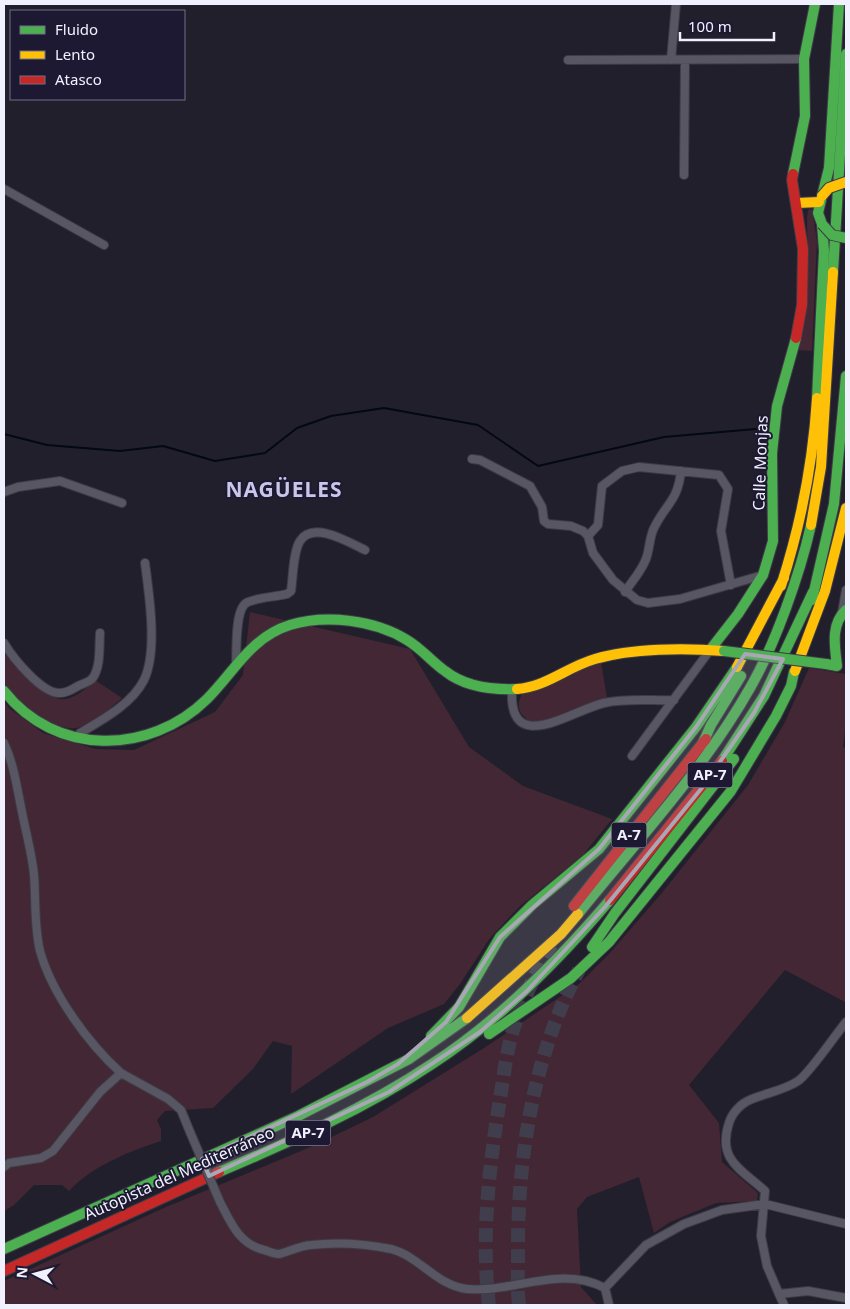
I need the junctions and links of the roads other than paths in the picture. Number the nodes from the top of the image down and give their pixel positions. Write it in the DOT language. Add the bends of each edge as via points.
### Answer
graph roads {
  1 [pos="676,4"];
  2 [pos="815,4"];
  3 [pos="839,4"];
  4 [pos="846,54"];
  5 [pos="804,59"];
  6 [pos="568,60"];
  7 [pos="671,60"];
  8 [pos="685,61"];
  9 [pos="684,175"];
  10 [pos="846,182"];
  11 [pos="4,188"];
  12 [pos="820,199"];
  13 [pos="797,202"];
  14 [pos="822,224"];
  15 [pos="846,238"];
  16 [pos="104,245"];
  17 [pos="846,376"];
  18 [pos="472,459"];
  19 [pos="682,471"];
  20 [pos="4,492"];
  21 [pos="122,502"];
  22 [pos="846,508"];
  23 [pos="588,536"];
  24 [pos="365,550"];
  25 [pos="144,563"];
  26 [pos="763,575"];
  27 [pos="784,578"];
  28 [pos="731,585"];
  29 [pos="846,590"];
  30 [pos="624,592"];
  31 [pos="813,592"];
  32 [pos="844,612"];
  33 [pos="100,633"];
  34 [pos="771,640"];
  35 [pos="4,643"];
  36 [pos="710,650"];
  37 [pos="236,665"];
  38 [pos="842,667"];
  39 [pos="794,672"];
  40 [pos="512,689"];
  41 [pos="4,691"];
  42 [pos="674,700"];
  43 [pos="77,738"];
  44 [pos="4,743"];
  45 [pos="702,745"];
  46 [pos="632,756"];
  47 [pos="715,786"];
  48 [pos="561,931"];
  49 [pos="592,947"];
  50 [pos="846,1022"];
  51 [pos="398,1064"];
  52 [pos="121,1073"];
  53 [pos="413,1078"];
  54 [pos="4,1167"];
  55 [pos="765,1204"];
  56 [pos="846,1224"];
  57 [pos="4,1249"];
  58 [pos="4,1271"];
  59 [pos="604,1288"];
  60 [pos="779,1294"];
  61 [pos="846,1298"];
  62 [pos="781,1304"];
  63 [pos="609,1305"];
  1 -- 7 [label="street"];
  2 -- 5 [label="main road, Calle Monjas"];
  3 -- 12 [label="main road" via="829,168"];
  4 -- 34 [label="main road" via="821,467 810,528"];
  5 -- 8 [label="street"];
  5 -- 13 [label="main road, Calle Monjas" via="805,116 792,180"];
  6 -- 7 [label="street"];
  7 -- 8 [label="street"];
  8 -- 9 [label="street"];
  10 -- 12 [label="main road, bridge" via="828,188"];
  11 -- 16 [label="street"];
  12 -- 13 [label="main road"];
  12 -- 14 [label="main road" via="818,214"];
  13 -- 26 [label="main road, Calle Monjas" via="803,249 802,305 777,406 772,453 773,541"];
  14 -- 15 [label="main road, bridge" via="832,235"];
  14 -- 27 [label="main road" via="824,251 814,438 804,502"];
  17 -- 31 [label="main road" via="834,504"];
  18 -- 23 [label="street" via="530,486 548,524 571,526"];
  19 -- 23 [label="street" via="639,467 610,478 602,486 598,525"];
  19 -- 28 [label="street" via="719,475 727,485 721,531"];
  19 -- 30 [label="street" via="676,494 651,534 639,573"];
  20 -- 21 [label="street" via="60,481"];
  22 -- 39 [label="main road" via="830,577"];
  23 -- 30 [label="street" via="593,553"];
  24 -- 37 [label="street" via="324,533 308,534 300,541 291,591 248,602 242,607"];
  25 -- 43 [label="street" via="150,615 150,660 143,681 111,714"];
  26 -- 28 [label="street"];
  26 -- 36 [label="main road, Calle Monjas"];
  27 -- 45 [label="main road" via="750,660"];
  27 -- 51 [label="main road" via="724,687 632,809 587,860 509,926 490,951 459,1007"];
  28 -- 30 [label="street" via="680,599 648,603"];
  29 -- 32 [label="street"];
  31 -- 47 [label="main road, A-7" via="810,614 777,688"];
  31 -- 53 [label="main road, Autopista del Mediterráneo / AP-7" via="754,713 701,788 605,907 504,1012"];
  32 -- 38 [label="main road" via="835,628"];
  33 -- 35 [label="street" via="98,664 92,679 69,692 60,693 50,692 35,680"];
  34 -- 45 [label="main road, A-7"];
  34 -- 48 [label="main road, Autopista del Mediterráneo / AP-7" via="750,689 698,766 593,897"];
  36 -- 38 [label="main road, bridge"];
  36 -- 40 [label="main road" via="606,656 585,662 539,685"];
  36 -- 42 [label="street"];
  37 -- 40 [label="main road" via="244,653 272,631 317,620 353,622 385,629 407,639 443,672 463,682"];
  37 -- 43 [label="main road" via="202,705 178,723 128,741"];
  39 -- 47 [label="main road" via="755,740 730,774"];
  39 -- 53 [label="main road" via="791,686 776,716 731,791 592,960 571,978 430,1073"];
  40 -- 42 [label="street" via="511,703 516,716 531,726 544,726 604,703"];
  41 -- 43 [label="main road" via="19,710 33,720 48,729"];
  42 -- 46 [label="street"];
  44 -- 52 [label="street" via="11,758 34,874 40,949 46,971 61,999 106,1059"];
  45 -- 48 [label="main road, A-7" via="597,876"];
  47 -- 49 [label="main road, A-7"];
  48 -- 51 [label="main road, Autopista del Mediterráneo / AP-7" via="484,1005 447,1034"];
  50 -- 55 [label="street" via="799,1081 750,1100 738,1108 730,1120 725,1138 726,1153 735,1166 765,1191"];
  51 -- 57 [label="main road, Autopista del Mediterráneo / AP-7" via="298,1116"];
  52 -- 54 [label="street" via="100,1092 53,1151 40,1158 9,1163"];
  52 -- 59 [label="street, bridge" via="168,1099 181,1110 235,1232 256,1248 278,1254 312,1245 392,1249 449,1284 465,1288 509,1288 565,1276 588,1280"];
  53 -- 58 [label="main road, Autopista del Mediterráneo / AP-7" via="306,1134 93,1227"];
  55 -- 56 [label="street"];
  55 -- 59 [label="street" via="722,1210 684,1224 646,1245"];
  55 -- 60 [label="street" via="761,1236 767,1266"];
  59 -- 63 [label="street"];
  60 -- 61 [label="street" via="808,1291"];
  60 -- 62 [label="street"];
}
